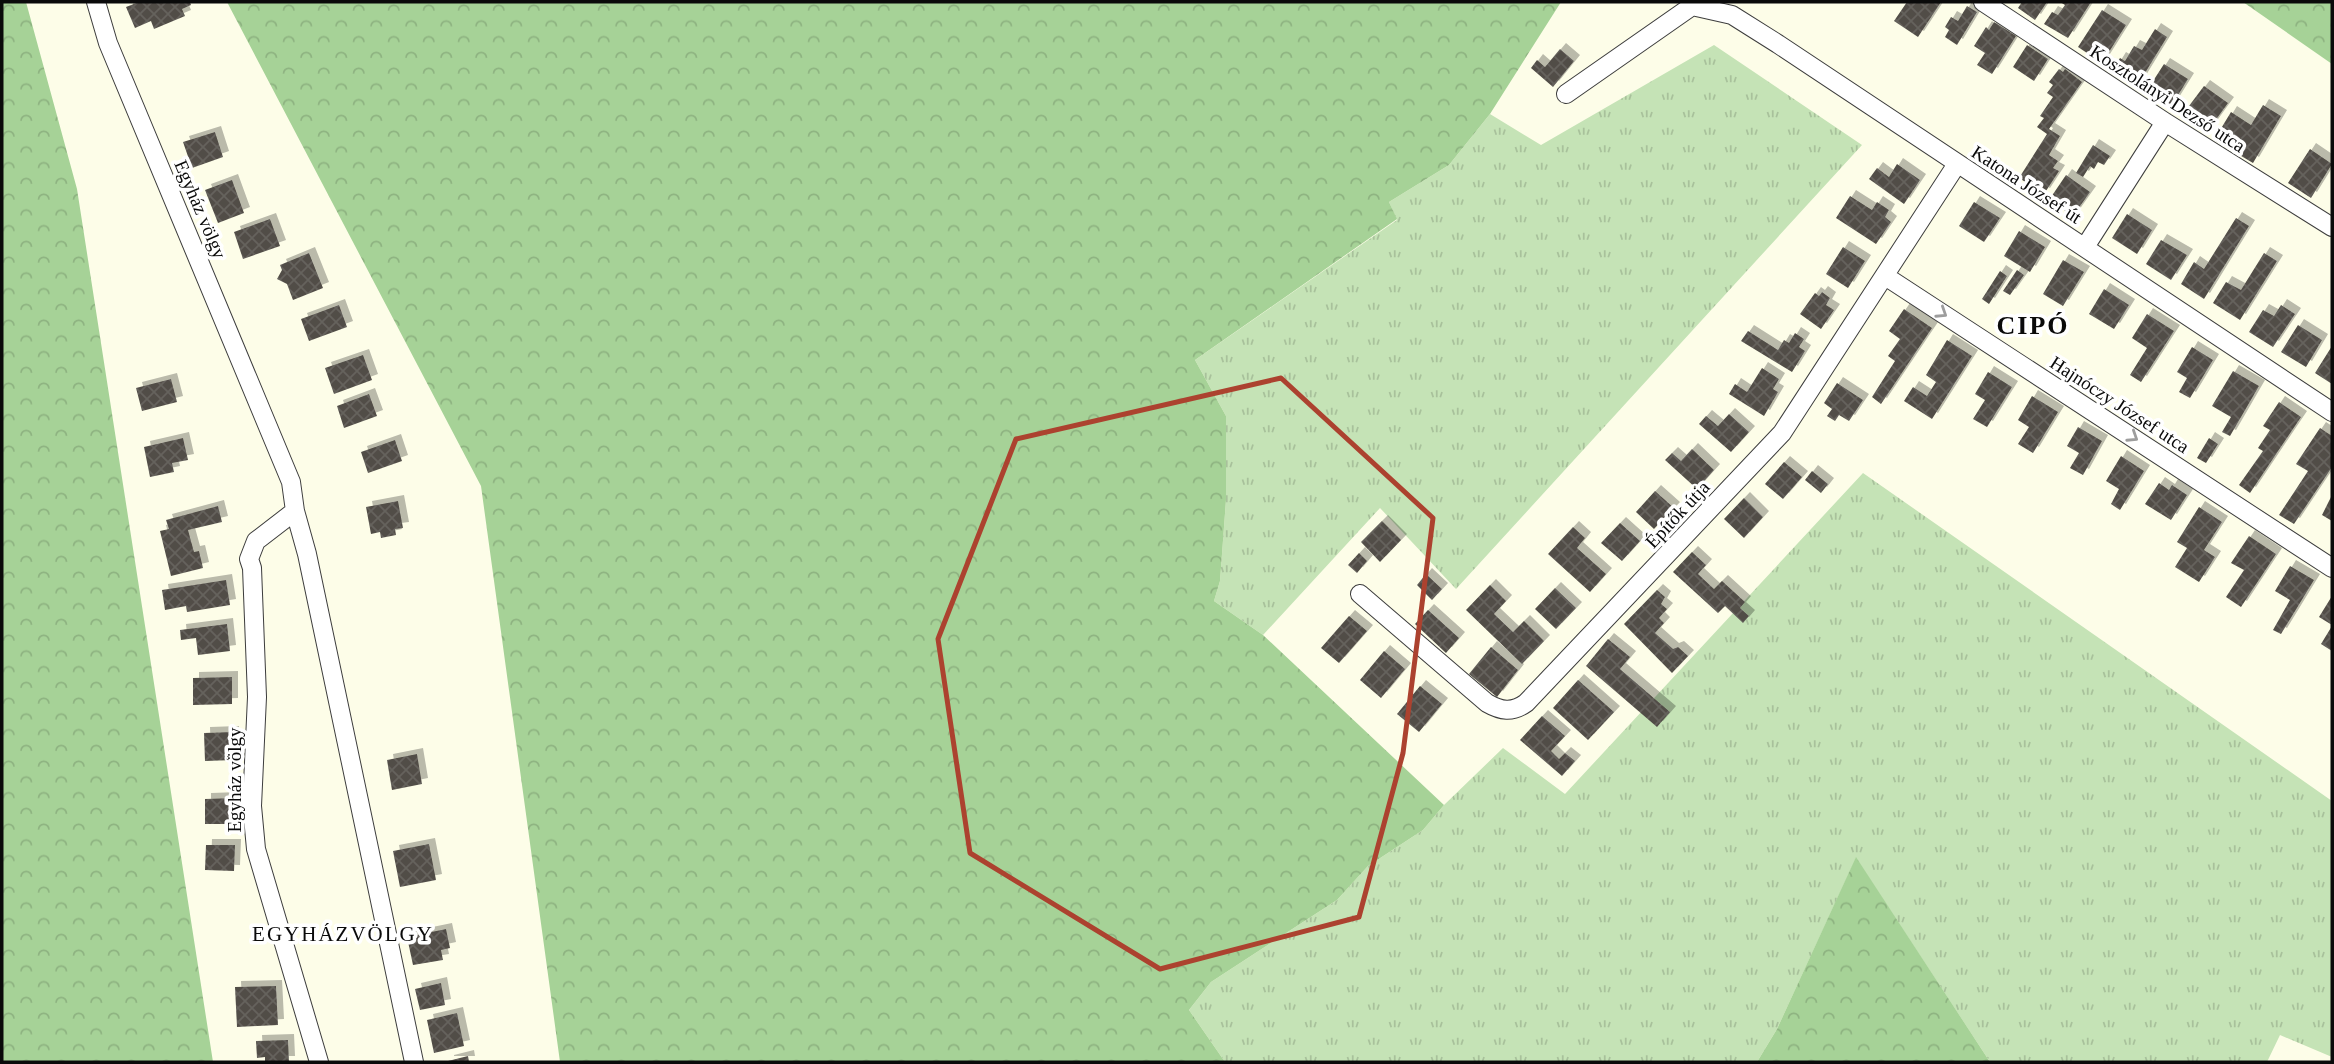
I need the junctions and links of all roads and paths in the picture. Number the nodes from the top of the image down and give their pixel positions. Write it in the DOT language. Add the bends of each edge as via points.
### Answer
graph roads {
  1 [pos="96,2"];
  2 [pos="1983,2"];
  3 [pos="1692,4"];
  4 [pos="1566,94"];
  5 [pos="2165,122"];
  6 [pos="1957,164"];
  7 [pos="2332,227"];
  8 [pos="2085,247"];
  9 [pos="1885,276"];
  10 [pos="2332,412"];
  11 [pos="295,511"];
  12 [pos="2332,568"];
  13 [pos="1360,593"];
  14 [pos="319,1062"];
  15 [pos="414,1062"];
  1 -- 11 [label="street, Egyház völgy" via="108,43 291,482"];
  2 -- 5 [label="street, Kosztolányi Dezső utca"];
  3 -- 4 [label="street"];
  3 -- 6 [label="street, Katona József út" via="1732,15"];
  5 -- 7 [label="street, Kosztolányi Dezső utca"];
  5 -- 8 [label="street"];
  6 -- 8 [label="street, Katona József út"];
  6 -- 9 [label="street, Építők útja"];
  8 -- 10 [label="street, Katona József út"];
  9 -- 12 [label="street, Hajnóczy József utca, one-way"];
  9 -- 13 [label="street, Építők útja" via="1782,433 1517,710 1487,703"];
  11 -- 14 [label="street, Egyház völgy" via="256,541 249,559 257,697 252,806 256,849"];
  11 -- 15 [label="street, Egyház völgy"];
}
